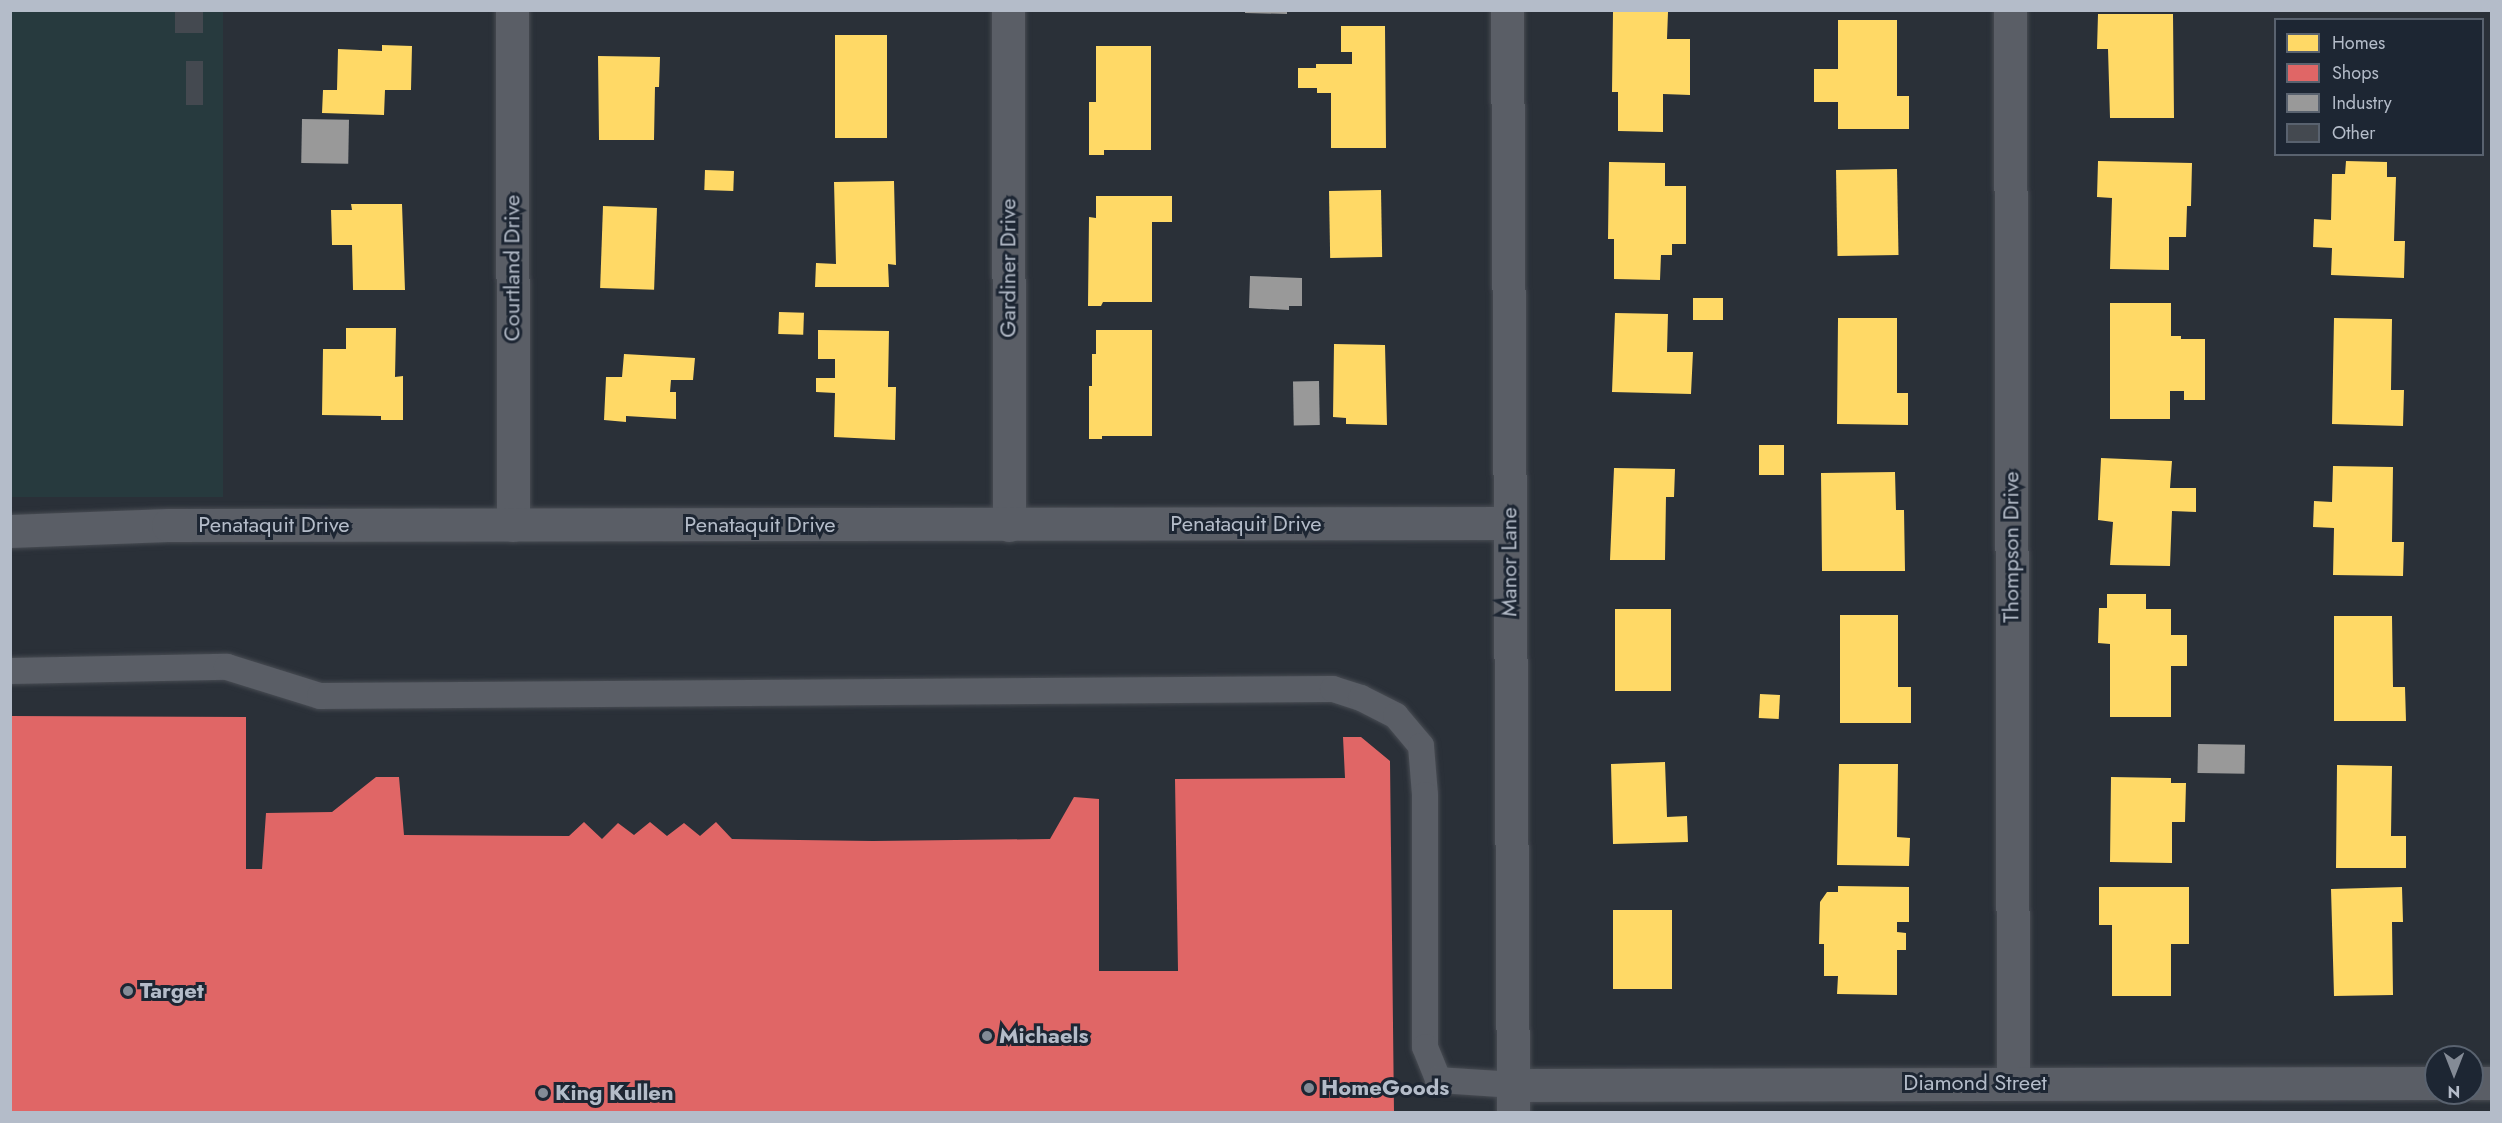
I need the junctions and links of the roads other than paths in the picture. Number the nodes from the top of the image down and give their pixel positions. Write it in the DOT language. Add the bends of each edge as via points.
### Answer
graph roads {
  1 [pos="512,10"];
  2 [pos="1008,10"];
  3 [pos="1507,10"];
  4 [pos="2010,10"];
  5 [pos="1509,523"];
  6 [pos="513,525"];
  7 [pos="1009,525"];
  8 [pos="10,531"];
  9 [pos="10,671"];
  10 [pos="2013,1083"];
  11 [pos="2424,1083"];
  12 [pos="1513,1099"];
  1 -- 6 [label="street, Courtland Drive"];
  2 -- 7 [label="street, Gardiner Drive"];
  3 -- 5 [label="street, Manor Lane"];
  4 -- 10 [label="street, Thompson Drive"];
  5 -- 7 [label="street, Penataquit Drive"];
  5 -- 12 [label="street, Manor Lane"];
  6 -- 7 [label="street, Penataquit Drive"];
  6 -- 8 [label="street, Penataquit Drive" via="168,525"];
  9 -- 12 [label="lane" via="227,668 320,696 1333,689 1396,716 1421,746 1425,795 1425,1047 1438,1080"];
  10 -- 11 [label="street, Diamond Street"];
  10 -- 12 [label="street, Diamond Street"];
}
